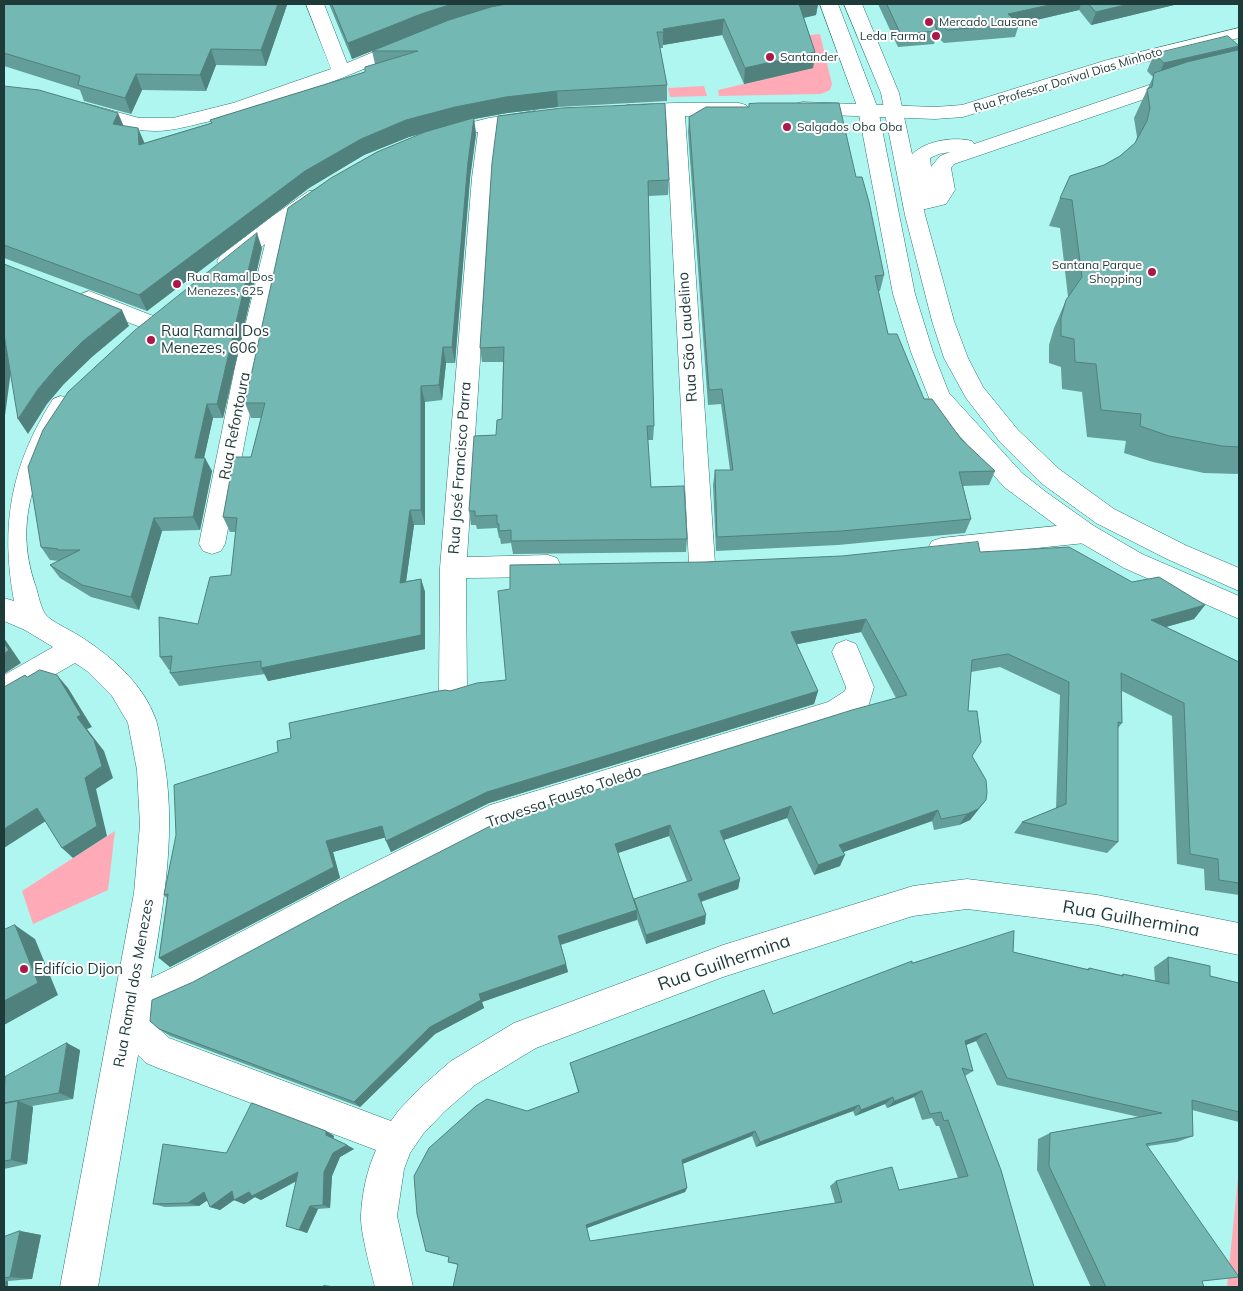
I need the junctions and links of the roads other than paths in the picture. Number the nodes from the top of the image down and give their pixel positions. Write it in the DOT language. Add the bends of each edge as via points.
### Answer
graph roads {
  1 [pos="315,4"];
  2 [pos="829,4"];
  3 [pos="853,4"];
  4 [pos="1239,33"];
  5 [pos="422,38"];
  6 [pos="1239,68"];
  7 [pos="341,72"];
  8 [pos="68,104"];
  9 [pos="756,108"];
  10 [pos="780,108"];
  11 [pos="674,109"];
  12 [pos="868,109"];
  13 [pos="895,111"];
  14 [pos="606,112"];
  15 [pos="559,114"];
  16 [pos="488,124"];
  17 [pos="423,142"];
  18 [pos="334,185"];
  19 [pos="922,203"];
  20 [pos="281,220"];
  21 [pos="213,273"];
  22 [pos="67,291"];
  23 [pos="149,323"];
  24 [pos="74,392"];
  25 [pos="1085,533"];
  26 [pos="212,544"];
  27 [pos="923,550"];
  28 [pos="702,564"];
  29 [pos="572,566"];
  30 [pos="452,568"];
  31 [pos="1239,580"];
  32 [pos="4,608"];
  33 [pos="1239,608"];
  34 [pos="35,622"];
  35 [pos="76,648"];
  36 [pos="846,652"];
  37 [pos="4,689"];
  38 [pos="453,690"];
  39 [pos="1239,939"];
  40 [pos="131,1004"];
  41 [pos="398,1141"];
  42 [pos="79,1287"];
  43 [pos="394,1287"];
  1 -- 7 [label="street"];
  2 -- 12 [label="street"];
  3 -- 13 [label="street"];
  4 -- 13 [label="street, Rua Professor Dorival Dias Minhoto" via="1114,64 963,111"];
  5 -- 7 [label="street"];
  6 -- 19 [label="street" via="1168,85 947,160 941,168 945,190 939,199"];
  7 -- 8 [label="street" via="260,102 166,124 132,123"];
  9 -- 11 [label="street"];
  10 -- 12 [label="street"];
  11 -- 14 [label="street"];
  11 -- 28 [label="street, Rua São Laudelino"];
  12 -- 13 [label="street"];
  12 -- 25 [label="street" via="904,294 939,397 1013,480"];
  13 -- 19 [label="street"];
  15 -- 16 [label="street"];
  16 -- 17 [label="street"];
  16 -- 30 [label="street, Rua José Francisco Parra"];
  18 -- 20 [label="street"];
  19 -- 31 [label="street" via="943,321 956,358 974,392 1009,436 1050,476 1105,516"];
  20 -- 21 [label="street"];
  20 -- 26 [label="street, Rua Refontoura" via="247,367"];
  22 -- 23 [label="street"];
  24 -- 34 [label="street" via="40,439 15,507 13,550 19,579"];
  25 -- 27 [label="street"];
  25 -- 33 [label="street" via="1134,561"];
  29 -- 30 [label="street, Rua José Francisco Parra"];
  30 -- 38 [label="street"];
  32 -- 34 [label="street, Rua Ramal dos Menezes"];
  34 -- 35 [label="street, Rua Ramal dos Menezes"];
  35 -- 37 [label="street"];
  35 -- 40 [label="street, Rua Ramal dos Menezes" via="97,662 122,687 142,720 152,770 155,824 150,893"];
  36 -- 40 [label="street, Travessa Fausto Toledo" via="860,688 858,698 836,712 501,815 190,977"];
  39 -- 41 [label="street, Rua Guilhermina" via="1097,910 967,894 913,901 723,961 526,1034 463,1073 416,1116"];
  40 -- 41 [label="street" via="142,1036 158,1052"];
  40 -- 42 [label="street, Rua Ramal dos Menezes"];
  41 -- 43 [label="street, Rua Guilhermina" via="386,1168 379,1216"];
}
